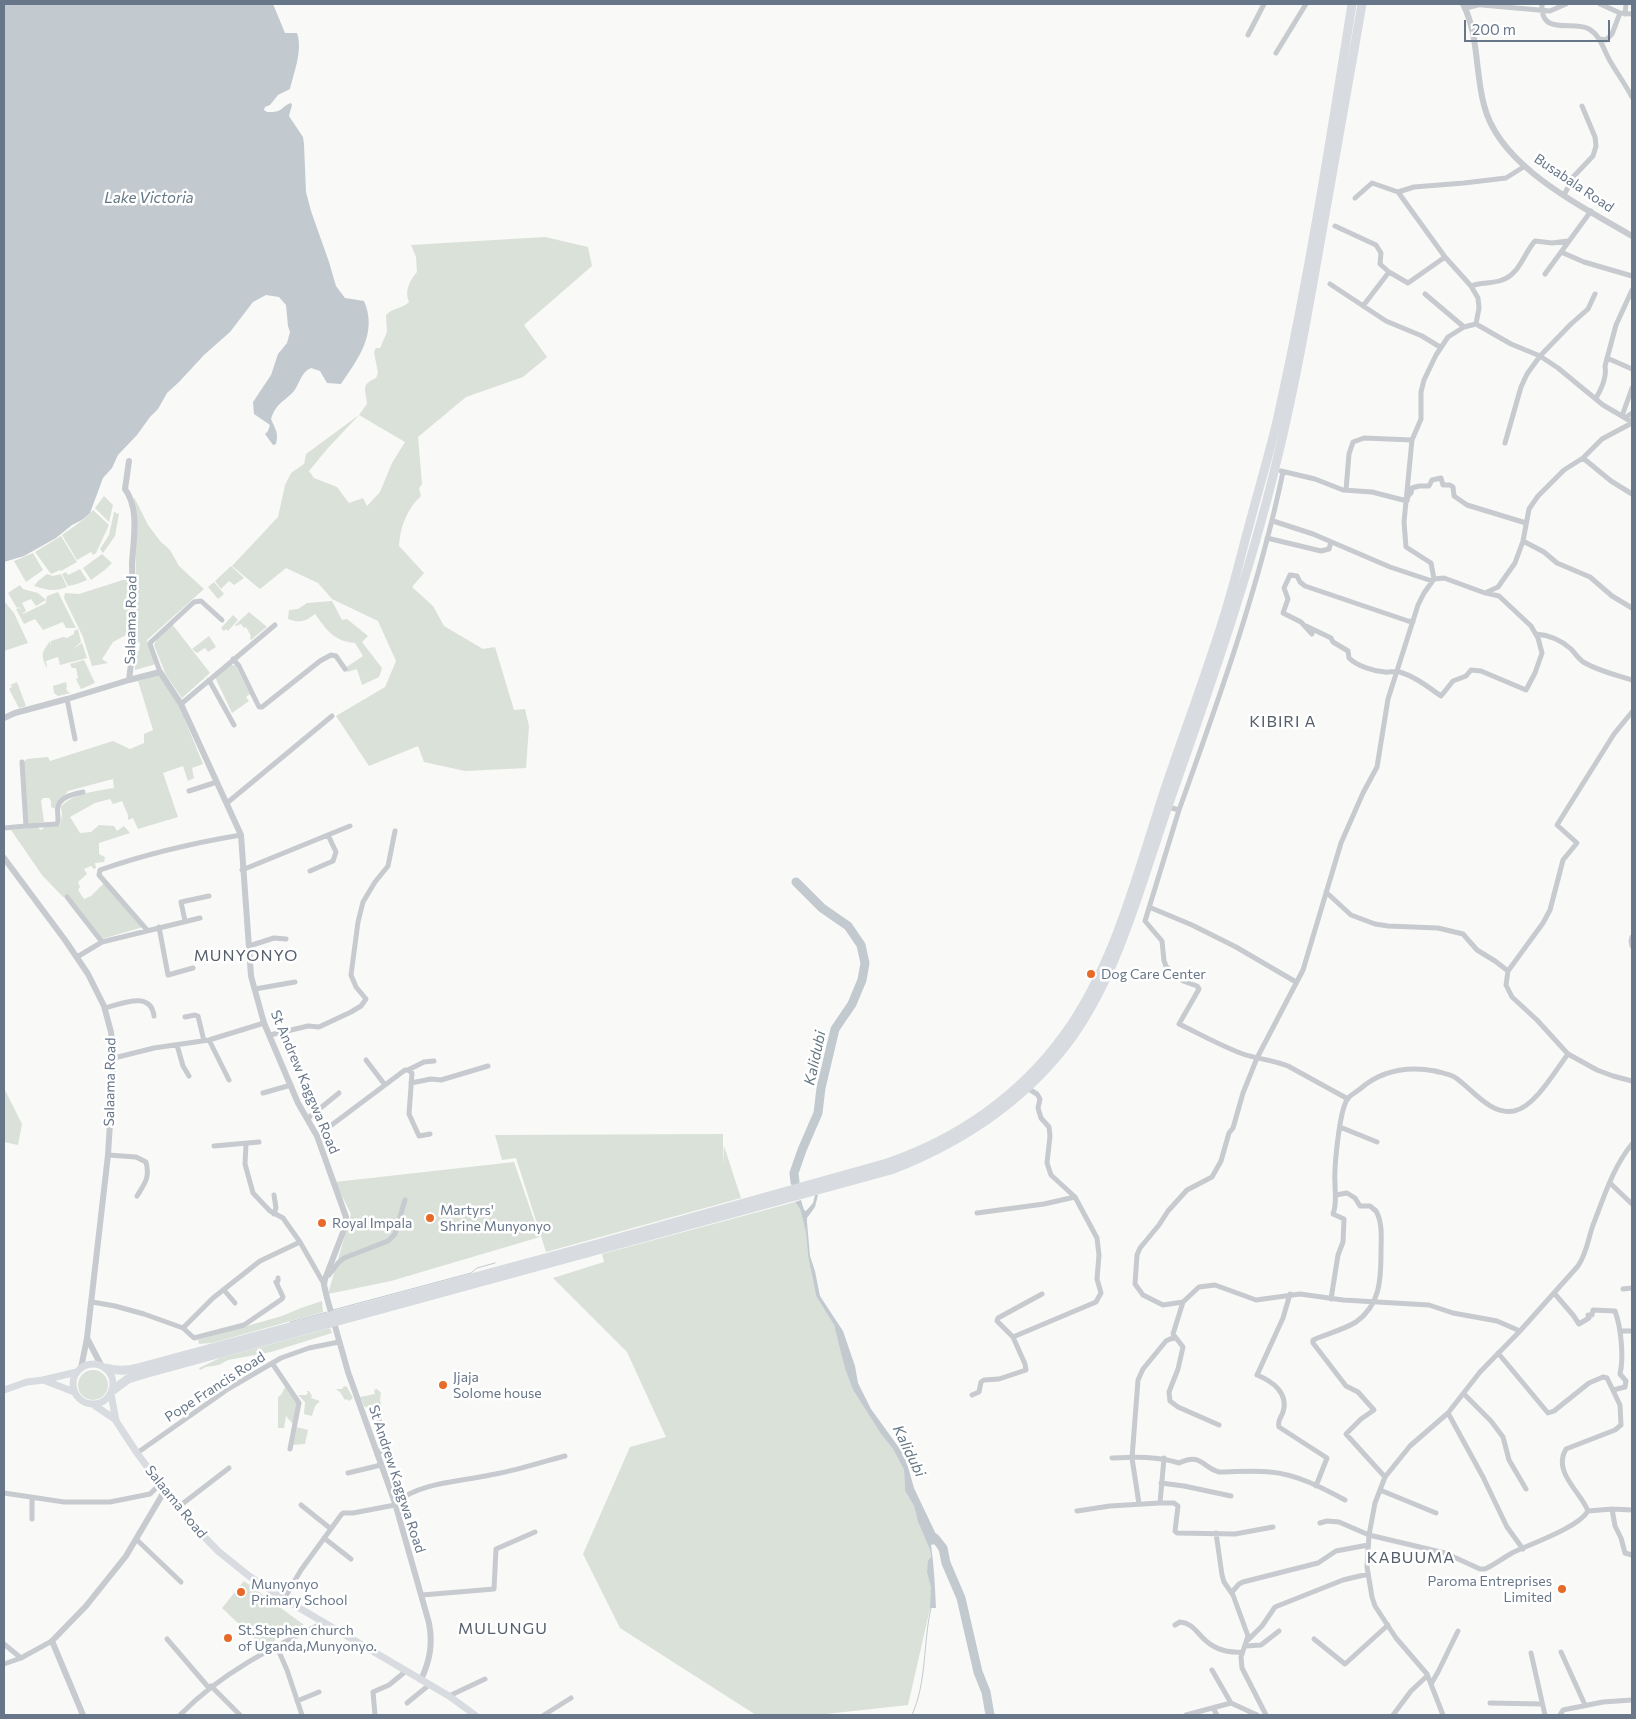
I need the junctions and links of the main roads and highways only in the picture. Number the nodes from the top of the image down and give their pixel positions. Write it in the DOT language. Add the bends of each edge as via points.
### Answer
graph roads {
  1 [pos="1352,4"];
  2 [pos="1362,4"];
  3 [pos="889,1167"];
  4 [pos="599,1247"];
  5 [pos="104,1367"];
  6 [pos="79,1370"];
  7 [pos="43,1380"];
  8 [pos="4,1390"];
  9 [pos="74,1392"];
  10 [pos="112,1392"];
  11 [pos="94,1405"];
  12 [pos="116,1420"];
  13 [pos="475,1715"];
  1 -- 3 [label="highway" via="1299,317 1265,469 1226,611 1116,938 1080,1011 1035,1068 996,1106 968,1126"];
  2 -- 3 [label="highway" via="1279,470 1168,807 1104,984 1072,1037 1027,1088 989,1119 953,1142"];
  3 -- 4 [label="highway"];
  4 -- 5 [label="highway" via="126,1371"];
  4 -- 10 [label="highway" via="148,1373 128,1379"];
  5 -- 6 [label="main road" via="91,1364"];
  5 -- 10 [label="main road" via="113,1378"];
  6 -- 7 [label="main road"];
  6 -- 9 [label="main road" via="73,1381"];
  7 -- 8 [label="main road"];
  7 -- 9 [label="main road"];
  9 -- 11 [label="main road" via="82,1401"];
  10 -- 11 [label="main road" via="106,1400"];
  10 -- 12 [label="main road, Salaama Road"];
  11 -- 12 [label="main road, Salaama Road"];
  12 -- 13 [label="main road, Salaama Road" via="178,1508 218,1551 284,1600 449,1696"];
}
